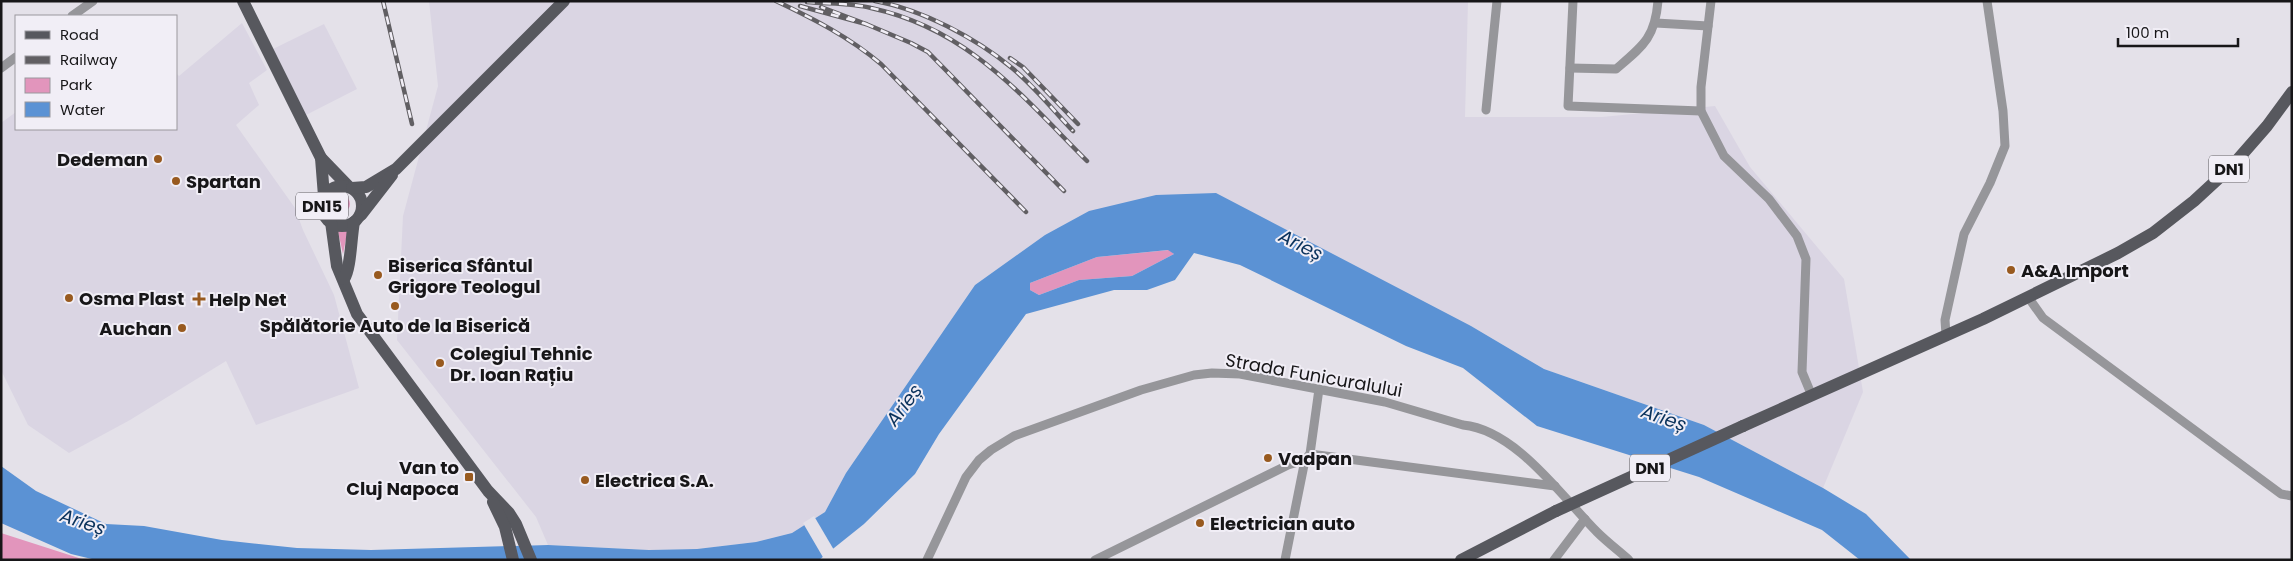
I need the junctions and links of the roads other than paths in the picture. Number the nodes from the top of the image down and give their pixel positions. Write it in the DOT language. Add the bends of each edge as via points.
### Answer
graph roads {
  1 [pos="93,1"];
  2 [pos="243,1"];
  3 [pos="564,1"];
  4 [pos="1497,1"];
  5 [pos="1573,1"];
  6 [pos="1658,1"];
  7 [pos="1711,1"];
  8 [pos="1987,1"];
  9 [pos="73,15"];
  10 [pos="1656,23"];
  11 [pos="1708,26"];
  12 [pos="15,58"];
  13 [pos="1,68"];
  14 [pos="1570,68"];
  15 [pos="2292,92"];
  16 [pos="1486,110"];
  17 [pos="1701,111"];
  18 [pos="321,158"];
  19 [pos="396,168"];
  20 [pos="350,187"];
  21 [pos="324,196"];
  22 [pos="356,221"];
  23 [pos="331,222"];
  24 [pos="344,279"];
  25 [pos="2028,297"];
  26 [pos="1946,335"];
  27 [pos="1319,389"];
  28 [pos="1812,396"];
  29 [pos="1308,457"];
  30 [pos="1555,486"];
  31 [pos="2292,496"];
  32 [pos="1585,518"];
  33 [pos="510,525"];
  34 [pos="513,560"];
  35 [pos="531,560"];
  36 [pos="927,560"];
  37 [pos="1095,560"];
  38 [pos="1285,560"];
  39 [pos="1461,560"];
  40 [pos="1554,560"];
  41 [pos="1629,560"];
  1 -- 9 [label="street"];
  2 -- 18 [label="main road, DN15"];
  3 -- 19 [label="main road"];
  4 -- 16 [label="street"];
  5 -- 14 [label="street"];
  6 -- 10 [label="street"];
  7 -- 11 [label="street"];
  8 -- 26 [label="street" via="2005,146 1964,234 1944,320"];
  10 -- 11 [label="street"];
  10 -- 14 [label="street" via="1645,42 1616,70"];
  11 -- 17 [label="street" via="1700,87"];
  12 -- 13 [label="street"];
  14 -- 17 [label="street" via="1567,105 1570,107"];
  15 -- 25 [label="main road, DN1" via="2232,166 2153,233"];
  17 -- 28 [label="street" via="1724,156 1769,199 1798,236 1804,250 1802,372"];
  18 -- 20 [label="main road, DN15"];
  18 -- 21 [label="main road, DN15"];
  19 -- 20 [label="main road" via="366,187"];
  19 -- 22 [label="main road"];
  20 -- 21 [label="main road, DN15" via="332,188"];
  20 -- 22 [label="main road, DN15" via="361,198"];
  21 -- 23 [label="main road, DN15" via="324,213"];
  22 -- 23 [label="main road, DN15" via="341,226"];
  22 -- 24 [label="main road, DN15"];
  23 -- 24 [label="main road, DN15" via="337,266"];
  24 -- 33 [label="main road, DN15" via="349,297 369,332"];
  25 -- 26 [label="main road, DN1"];
  25 -- 31 [label="street" via="2043,318 2281,494"];
  26 -- 28 [label="main road, DN1"];
  27 -- 29 [label="street"];
  27 -- 30 [label="street, Strada Funicuralului" via="1476,426 1516,449"];
  27 -- 36 [label="street, Strada Funicuralului" via="1240,374 1194,375 1141,390 1014,436 985,455 966,477"];
  28 -- 39 [label="main road, DN1, bridge" via="1556,511"];
  29 -- 30 [label="street"];
  29 -- 37 [label="street"];
  29 -- 38 [label="street"];
  30 -- 32 [label="street, Strada Funicuralului"];
  32 -- 40 [label="street"];
  32 -- 41 [label="street, Strada Funicuralului"];
  33 -- 34 [label="main road, DN15"];
  33 -- 35 [label="main road, DN15"];
}
